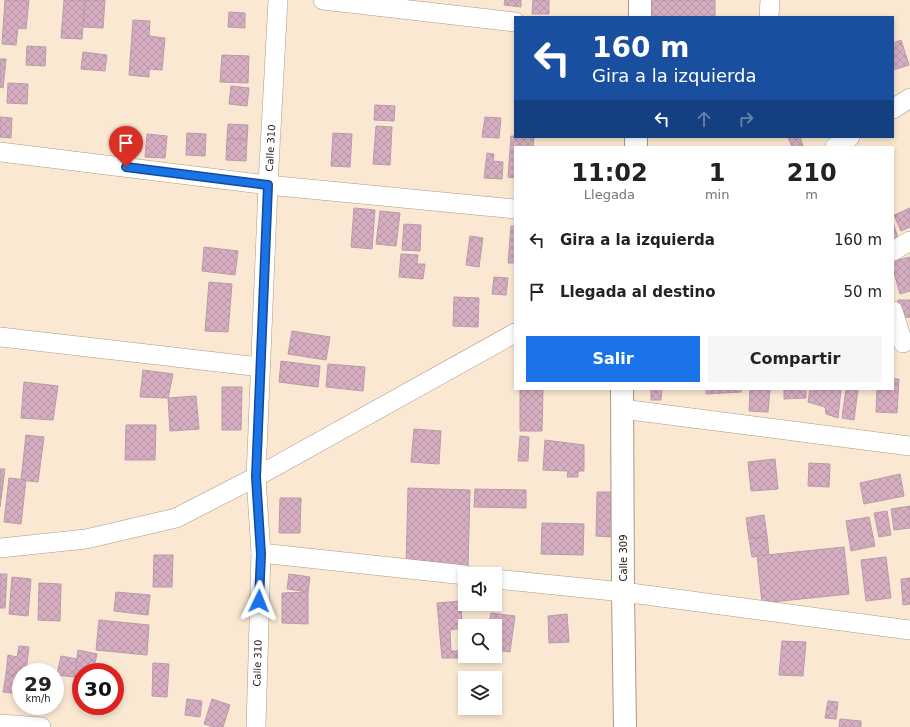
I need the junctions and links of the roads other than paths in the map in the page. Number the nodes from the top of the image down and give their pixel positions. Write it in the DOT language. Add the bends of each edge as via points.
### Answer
graph roads {
  1 [pos="278,0"];
  2 [pos="323,0"];
  3 [pos="640,0"];
  4 [pos="770,0"];
  5 [pos="640,16"];
  6 [pos="769,16"];
  7 [pos="514,22"];
  8 [pos="910,98"];
  9 [pos="894,108"];
  10 [pos="0,152"];
  11 [pos="268,185"];
  12 [pos="514,209"];
  13 [pos="910,241"];
  14 [pos="894,250"];
  15 [pos="894,314"];
  16 [pos="514,334"];
  17 [pos="0,337"];
  18 [pos="903,342"];
  19 [pos="260,367"];
  20 [pos="622,399"];
  21 [pos="910,446"];
  22 [pos="256,477"];
  23 [pos="0,548"];
  24 [pos="261,554"];
  25 [pos="458,575"];
  26 [pos="502,580"];
  27 [pos="623,592"];
  28 [pos="910,630"];
  29 [pos="0,724"];
  30 [pos="41,727"];
  31 [pos="256,727"];
  32 [pos="625,727"];
  1 -- 11 [label="street, Calle 310"];
  2 -- 7 [label="street"];
  3 -- 5 [label="street"];
  4 -- 6 [label="street"];
  8 -- 9 [label="street"];
  10 -- 11 [label="street"];
  11 -- 12 [label="street"];
  11 -- 19 [label="street, Calle 310"];
  13 -- 14 [label="street"];
  15 -- 18 [label="street"];
  16 -- 22 [label="street"];
  17 -- 19 [label="street"];
  19 -- 22 [label="street, Calle 310"];
  20 -- 21 [label="street"];
  20 -- 27 [label="street, Calle 309"];
  22 -- 23 [label="street" via="176,518 86,539"];
  22 -- 24 [label="street, Calle 310"];
  24 -- 25 [label="street"];
  24 -- 31 [label="street, Calle 310"];
  26 -- 27 [label="street"];
  27 -- 28 [label="street"];
  27 -- 32 [label="street, Calle 309"];
  29 -- 30 [label="street"];
}
